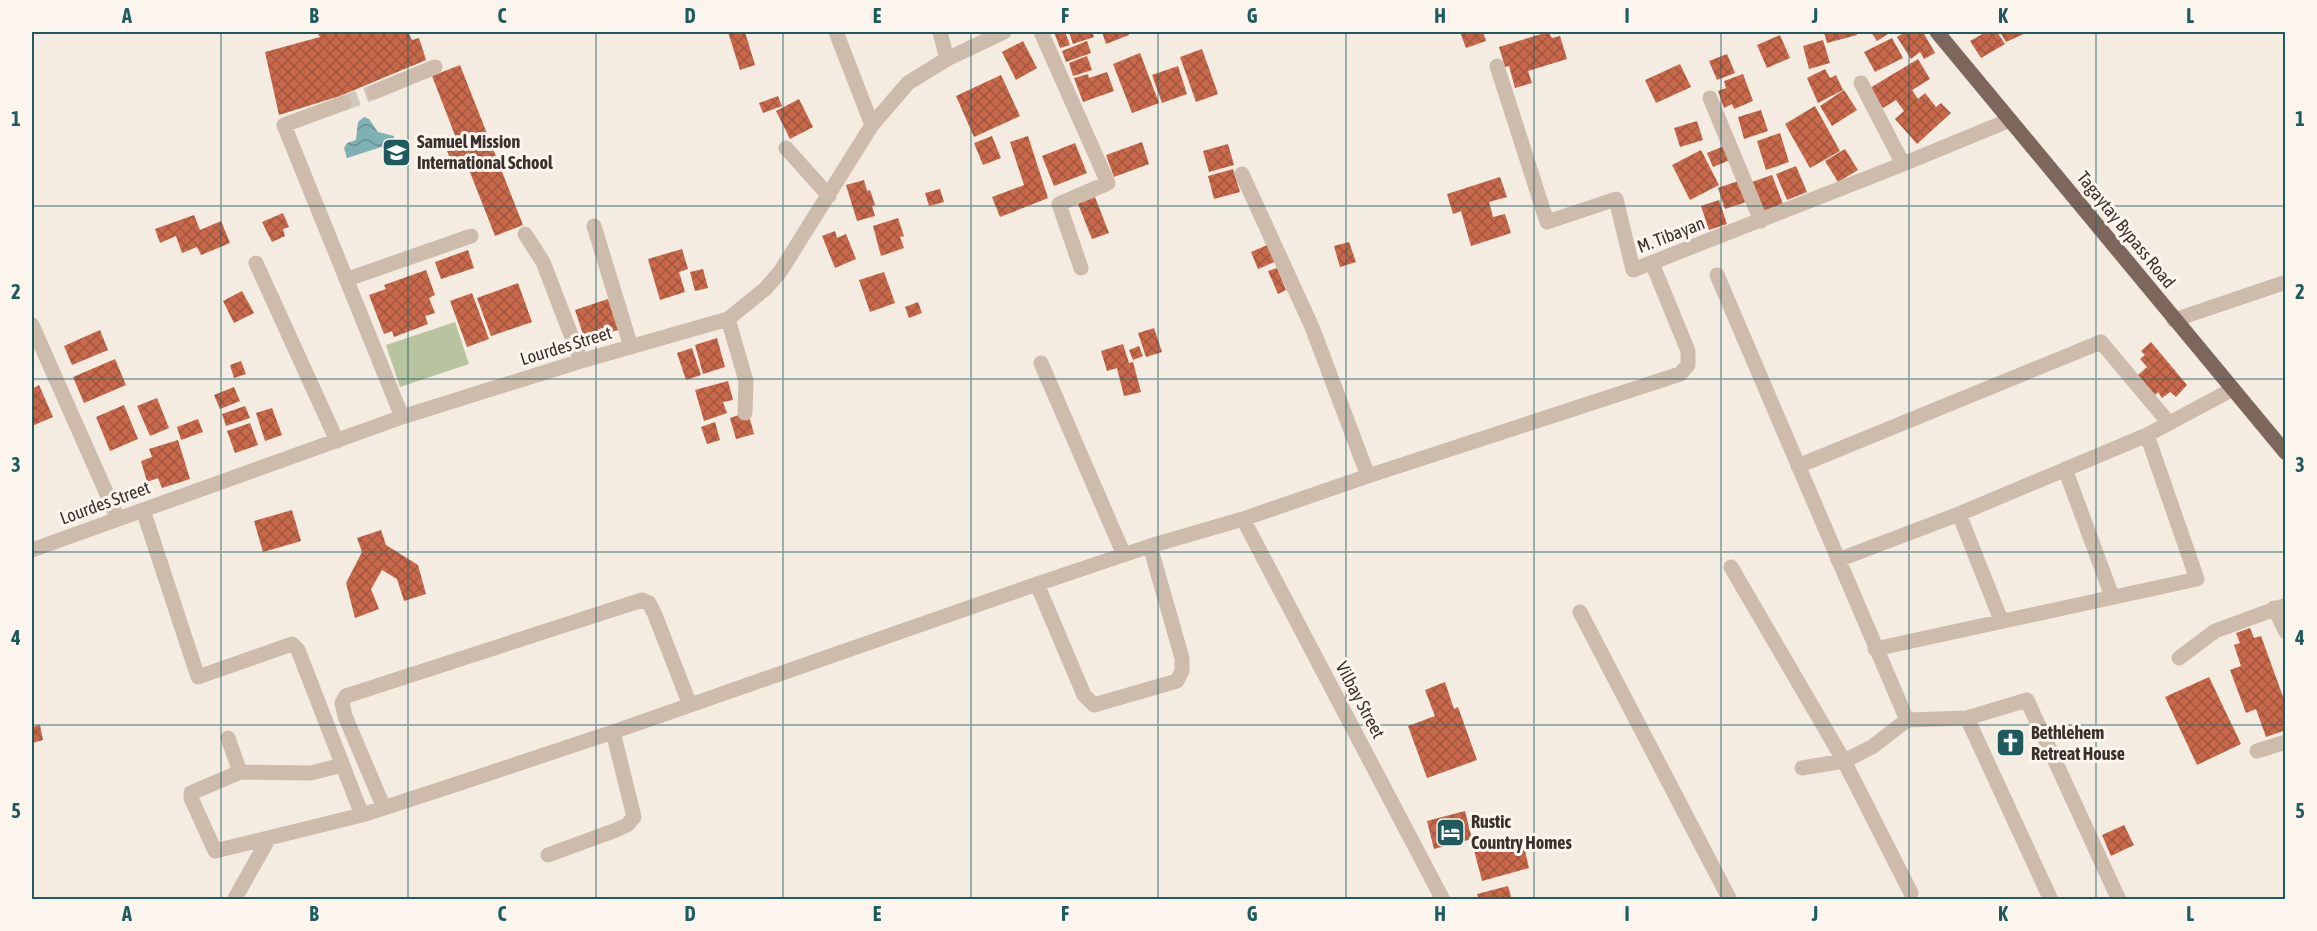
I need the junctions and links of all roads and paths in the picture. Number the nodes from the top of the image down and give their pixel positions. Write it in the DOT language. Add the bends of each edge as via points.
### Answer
graph roads {
  1 [pos="836,32"];
  2 [pos="940,32"];
  3 [pos="1004,32"];
  4 [pos="1041,32"];
  5 [pos="1937,32"];
  6 [pos="947,59"];
  7 [pos="1497,66"];
  8 [pos="435,68"];
  9 [pos="1862,83"];
  10 [pos="374,92"];
  11 [pos="1710,98"];
  12 [pos="344,103"];
  13 [pos="2010,120"];
  14 [pos="872,125"];
  15 [pos="786,148"];
  16 [pos="1903,164"];
  17 [pos="1242,174"];
  18 [pos="829,196"];
  19 [pos="1761,221"];
  20 [pos="594,226"];
  21 [pos="525,234"];
  22 [pos="471,236"];
  23 [pos="256,263"];
  24 [pos="1652,263"];
  25 [pos="1081,268"];
  26 [pos="1718,275"];
  27 [pos="348,279"];
  28 [pos="2286,282"];
  29 [pos="728,319"];
  30 [pos="2174,320"];
  31 [pos="32,325"];
  32 [pos="631,347"];
  33 [pos="581,361"];
  34 [pos="1041,363"];
  35 [pos="2233,389"];
  36 [pos="745,412"];
  37 [pos="402,417"];
  38 [pos="2169,423"];
  39 [pos="2147,435"];
  40 [pos="337,441"];
  41 [pos="2286,453"];
  42 [pos="1798,466"];
  43 [pos="2065,469"];
  44 [pos="1368,476"];
  45 [pos="143,510"];
  46 [pos="1959,514"];
  47 [pos="118,519"];
  48 [pos="1243,519"];
  49 [pos="1150,546"];
  50 [pos="32,550"];
  51 [pos="1124,555"];
  52 [pos="1838,560"];
  53 [pos="1731,567"];
  54 [pos="1037,584"];
  55 [pos="2112,596"];
  56 [pos="2280,606"];
  57 [pos="1580,612"];
  58 [pos="2001,620"];
  59 [pos="2286,632"];
  60 [pos="1875,649"];
  61 [pos="2179,658"];
  62 [pos="690,705"];
  63 [pos="1967,718"];
  64 [pos="1906,720"];
  65 [pos="613,732"];
  66 [pos="228,738"];
  67 [pos="2286,742"];
  68 [pos="2257,751"];
  69 [pos="1844,760"];
  70 [pos="342,765"];
  71 [pos="1802,768"];
  72 [pos="240,772"];
  73 [pos="384,808"];
  74 [pos="362,814"];
  75 [pos="269,838"];
  76 [pos="548,855"];
  77 [pos="1911,893"];
  78 [pos="234,900"];
  79 [pos="1443,900"];
  80 [pos="1730,900"];
  81 [pos="2051,900"];
  82 [pos="2119,900"];
  1 -- 14 [label="street"];
  2 -- 6 [label="street"];
  3 -- 6 [label="street, Lourdes Street"];
  4 -- 25 [label="street" via="1108,183 1059,204"];
  5 -- 13 [label="main road, Tagaytay Bypass Road"];
  6 -- 14 [label="street, Lourdes Street" via="908,83"];
  7 -- 24 [label="street, M. Tibayan" via="1547,222 1616,199 1633,270"];
  8 -- 10 [label="street"];
  9 -- 16 [label="street"];
  11 -- 19 [label="street"];
  12 -- 27 [label="street" via="284,124"];
  13 -- 16 [label="street, M. Tibayan"];
  13 -- 30 [label="main road, Tagaytay Bypass Road"];
  14 -- 18 [label="street, Lourdes Street"];
  15 -- 18 [label="street"];
  16 -- 19 [label="street, M. Tibayan"];
  17 -- 44 [label="street" via="1312,327"];
  18 -- 29 [label="street, Lourdes Street" via="780,272"];
  19 -- 24 [label="street, M. Tibayan"];
  20 -- 32 [label="street"];
  21 -- 33 [label="street" via="543,262"];
  22 -- 27 [label="street"];
  23 -- 40 [label="street"];
  24 -- 44 [label="street" via="1688,351 1688,365 1680,374"];
  26 -- 42 [label="street"];
  27 -- 37 [label="street"];
  28 -- 30 [label="street"];
  29 -- 32 [label="street, Lourdes Street"];
  29 -- 36 [label="street" via="746,381"];
  30 -- 35 [label="main road, Tagaytay Bypass Road"];
  31 -- 47 [label="street"];
  32 -- 33 [label="street, Lourdes Street"];
  33 -- 37 [label="street, Lourdes Street"];
  34 -- 51 [label="street"];
  35 -- 38 [label="street"];
  35 -- 41 [label="main road, Tagaytay Bypass Road"];
  37 -- 40 [label="street, Lourdes Street"];
  38 -- 39 [label="street"];
  38 -- 42 [label="street" via="2101,342"];
  39 -- 43 [label="street"];
  39 -- 55 [label="street" via="2197,579"];
  40 -- 45 [label="street, Lourdes Street"];
  42 -- 52 [label="street"];
  43 -- 46 [label="street"];
  43 -- 55 [label="street"];
  44 -- 48 [label="street"];
  45 -- 47 [label="street, Lourdes Street"];
  45 -- 70 [label="street" via="198,677 292,644 298,650"];
  46 -- 52 [label="street"];
  46 -- 58 [label="street"];
  47 -- 50 [label="street, Lourdes Street"];
  48 -- 49 [label="street"];
  48 -- 79 [label="street, Vilbay Street"];
  49 -- 51 [label="street"];
  49 -- 54 [label="street" via="1182,657 1177,681 1094,705 1084,695"];
  51 -- 54 [label="street"];
  52 -- 60 [label="street"];
  53 -- 69 [label="street"];
  54 -- 62 [label="street"];
  55 -- 58 [label="street"];
  56 -- 59 [label="street"];
  56 -- 61 [label="street" via="2215,631"];
  57 -- 80 [label="street"];
  58 -- 60 [label="street"];
  60 -- 64 [label="street"];
  62 -- 65 [label="street"];
  62 -- 73 [label="street" via="655,615 649,603 642,600 346,696 342,703 345,716"];
  63 -- 64 [label="street"];
  63 -- 81 [label="street"];
  63 -- 82 [label="street" via="2027,700"];
  64 -- 69 [label="street" via="1872,747"];
  65 -- 73 [label="street"];
  65 -- 76 [label="street" via="634,817 616,830"];
  66 -- 72 [label="street"];
  67 -- 68 [label="street"];
  69 -- 71 [label="street"];
  69 -- 77 [label="street"];
  70 -- 72 [label="street" via="311,773"];
  70 -- 74 [label="street"];
  72 -- 75 [label="street" via="191,793 191,798 215,851"];
  73 -- 74 [label="street"];
  74 -- 75 [label="street"];
  75 -- 78 [label="street"];
}
